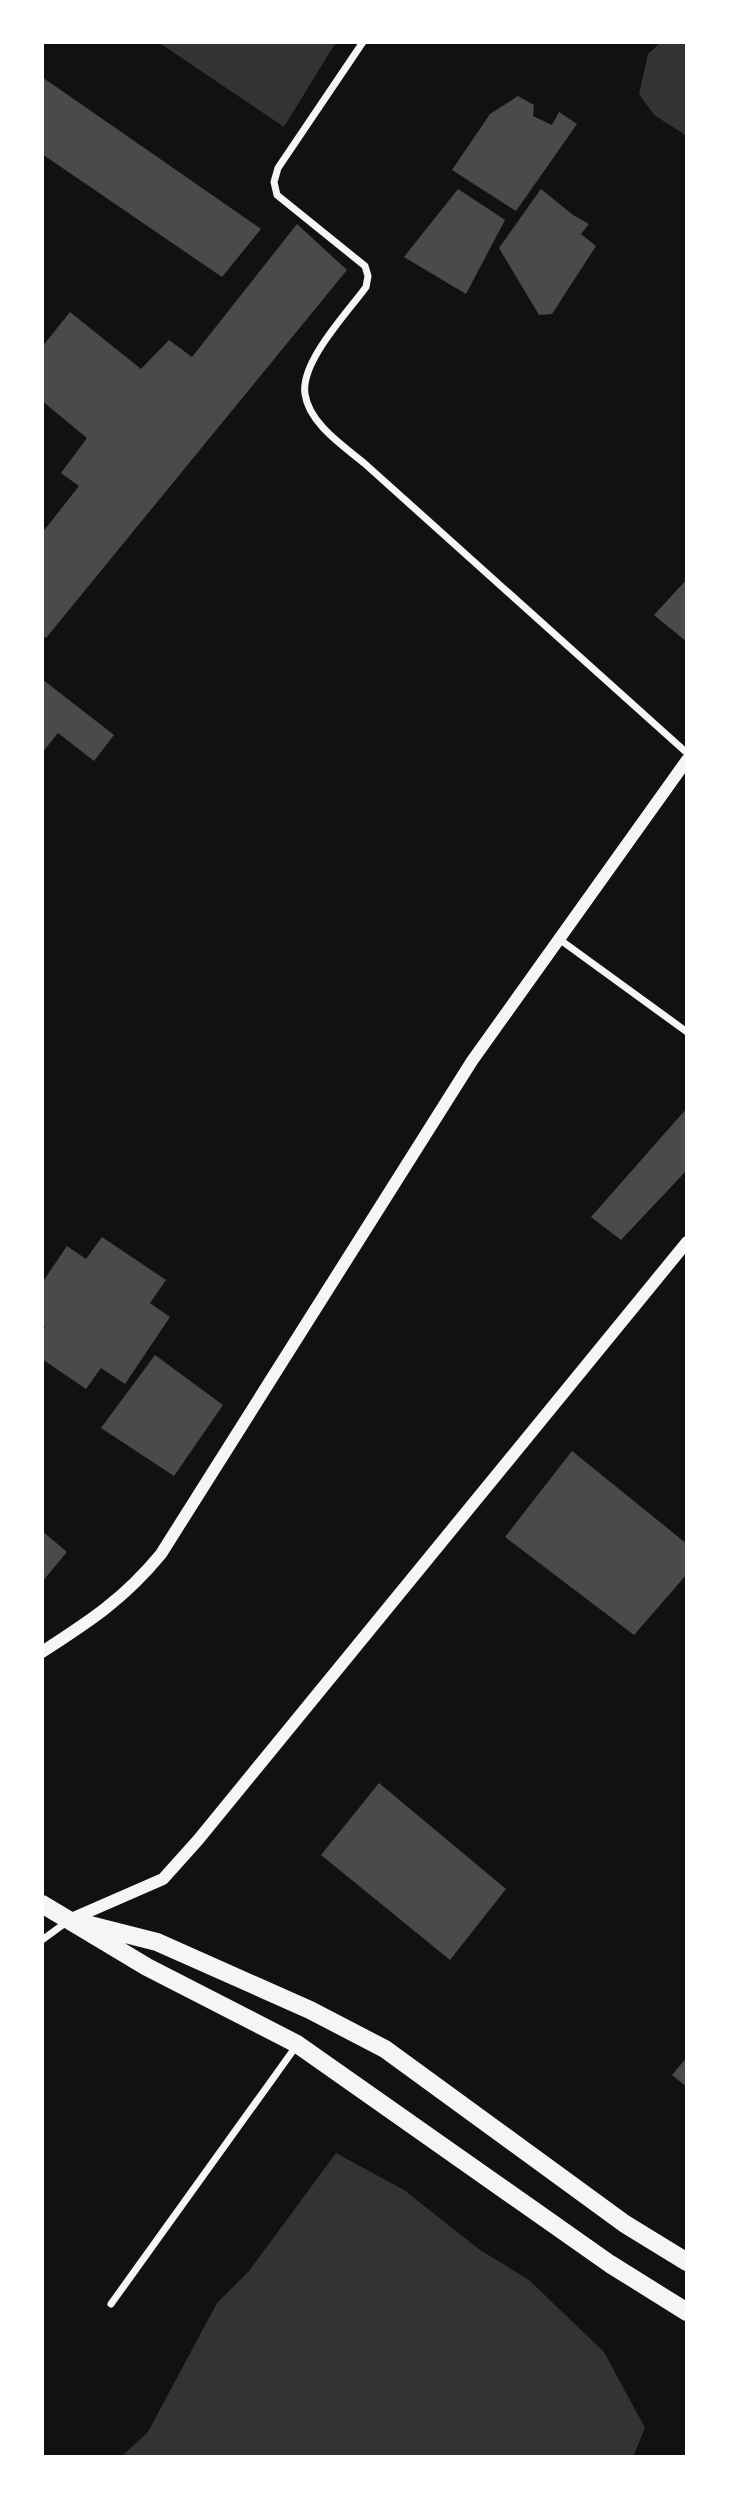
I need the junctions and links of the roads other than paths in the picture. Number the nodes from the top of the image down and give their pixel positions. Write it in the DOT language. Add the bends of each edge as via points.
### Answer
graph roads {
  1 [pos="363,42"];
  2 [pos="687,753"];
  3 [pos="687,760"];
  4 [pos="559,939"];
  5 [pos="684,1030"];
  6 [pos="687,1242"];
  7 [pos="42,1652"];
  8 [pos="44,1905"];
  9 [pos="69,1920"];
  10 [pos="42,1940"];
  11 [pos="297,2044"];
  12 [pos="687,2262"];
  13 [pos="111,2304"];
  14 [pos="687,2312"];
  1 -- 2 [label="street" via="278,168 274,182 277,195 365,266 368,276 366,287 306,373 304,394 335,440"];
  3 -- 4 [label="street"];
  4 -- 5 [label="street"];
  4 -- 7 [label="street" via="472,1061 161,1554 138,1582 103,1612"];
  6 -- 9 [label="street" via="198,1840 163,1878"];
  8 -- 9 [label="main road"];
  9 -- 10 [label="street"];
  9 -- 11 [label="main road" via="147,1967"];
  9 -- 12 [label="main road" via="158,1942 385,2049 625,2224"];
  11 -- 13 [label="street"];
  11 -- 14 [label="main road" via="610,2264"];
}
